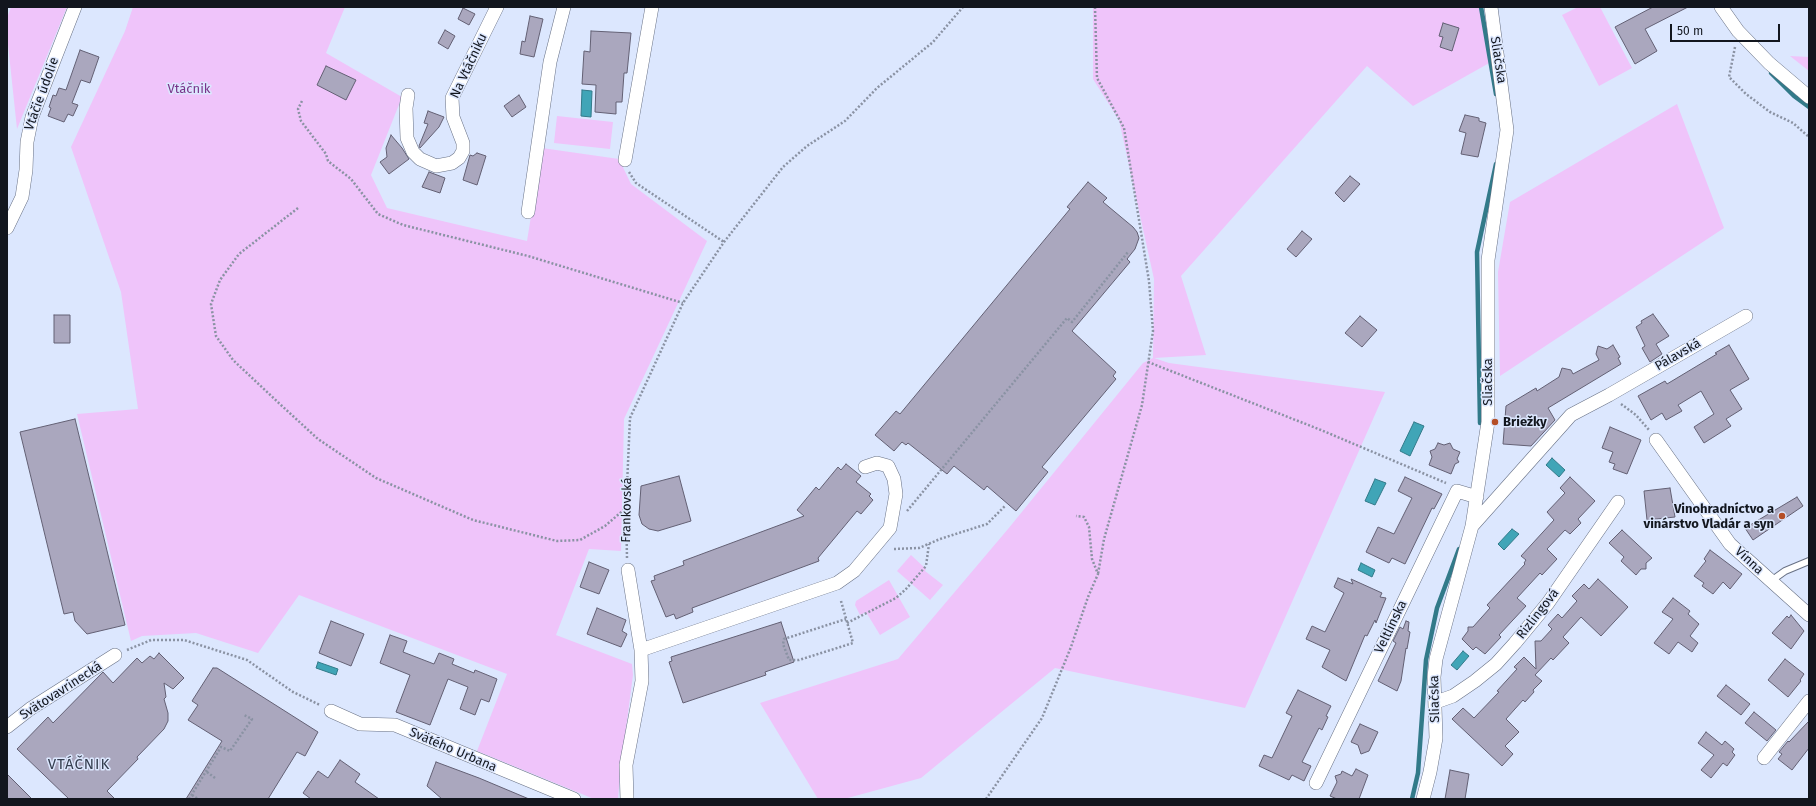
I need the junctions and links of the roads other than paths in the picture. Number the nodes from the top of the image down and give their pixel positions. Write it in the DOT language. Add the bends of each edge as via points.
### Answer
graph roads {
  1 [pos="75,7"];
  2 [pos="497,7"];
  3 [pos="564,7"];
  4 [pos="652,7"];
  5 [pos="1491,7"];
  6 [pos="1721,7"];
  7 [pos="408,95"];
  8 [pos="1809,97"];
  9 [pos="625,160"];
  10 [pos="528,212"];
  11 [pos="7,228"];
  12 [pos="1746,316"];
  13 [pos="1656,440"];
  14 [pos="865,467"];
  15 [pos="1477,497"];
  16 [pos="1618,502"];
  17 [pos="1472,526"];
  18 [pos="1809,561"];
  19 [pos="628,570"];
  20 [pos="1770,581"];
  21 [pos="1809,615"];
  22 [pos="641,650"];
  23 [pos="115,655"];
  24 [pos="1809,700"];
  25 [pos="1436,702"];
  26 [pos="331,711"];
  27 [pos="7,727"];
  28 [pos="1764,758"];
  29 [pos="1316,783"];
  30 [pos="574,799"];
  31 [pos="627,799"];
  32 [pos="1423,799"];
  1 -- 11 [label="street, Vtáčie údolie" via="32,117 22,197"];
  2 -- 7 [label="street, Na Vtáčniku" via="452,98 453,117 463,144 459,158 452,163 436,166 420,159 413,152 407,138"];
  3 -- 10 [label="street" via="550,62"];
  4 -- 9 [label="street"];
  5 -- 15 [label="street, Sliačska" via="1507,130 1488,260 1488,422"];
  6 -- 8 [label="street" via="1738,31 1769,63"];
  12 -- 17 [label="street, Pálavská" via="1572,415"];
  13 -- 20 [label="street, Vínna" via="1730,544"];
  14 -- 22 [label="street" via="877,463 888,466 894,479 896,494 890,528 854,571 837,583"];
  15 -- 17 [label="street, Sliačska"];
  15 -- 29 [label="street, Veltlínska" via="1457,491"];
  16 -- 25 [label="street, Rizlingová" via="1548,603 1515,644 1496,664 1474,681 1453,696"];
  17 -- 25 [label="street, Sliačska" via="1436,659"];
  18 -- 20 [label="lane" via="1785,571"];
  19 -- 22 [label="street"];
  20 -- 21 [label="street, Vínna"];
  22 -- 31 [label="street" via="642,681 626,765"];
  23 -- 27 [label="street, Svätovavrinecká" via="30,709"];
  24 -- 28 [label="street"];
  25 -- 32 [label="street, Sliačska" via="1436,738"];
  26 -- 30 [label="street, Svätého Urbana" via="360,724 395,725"];
}
